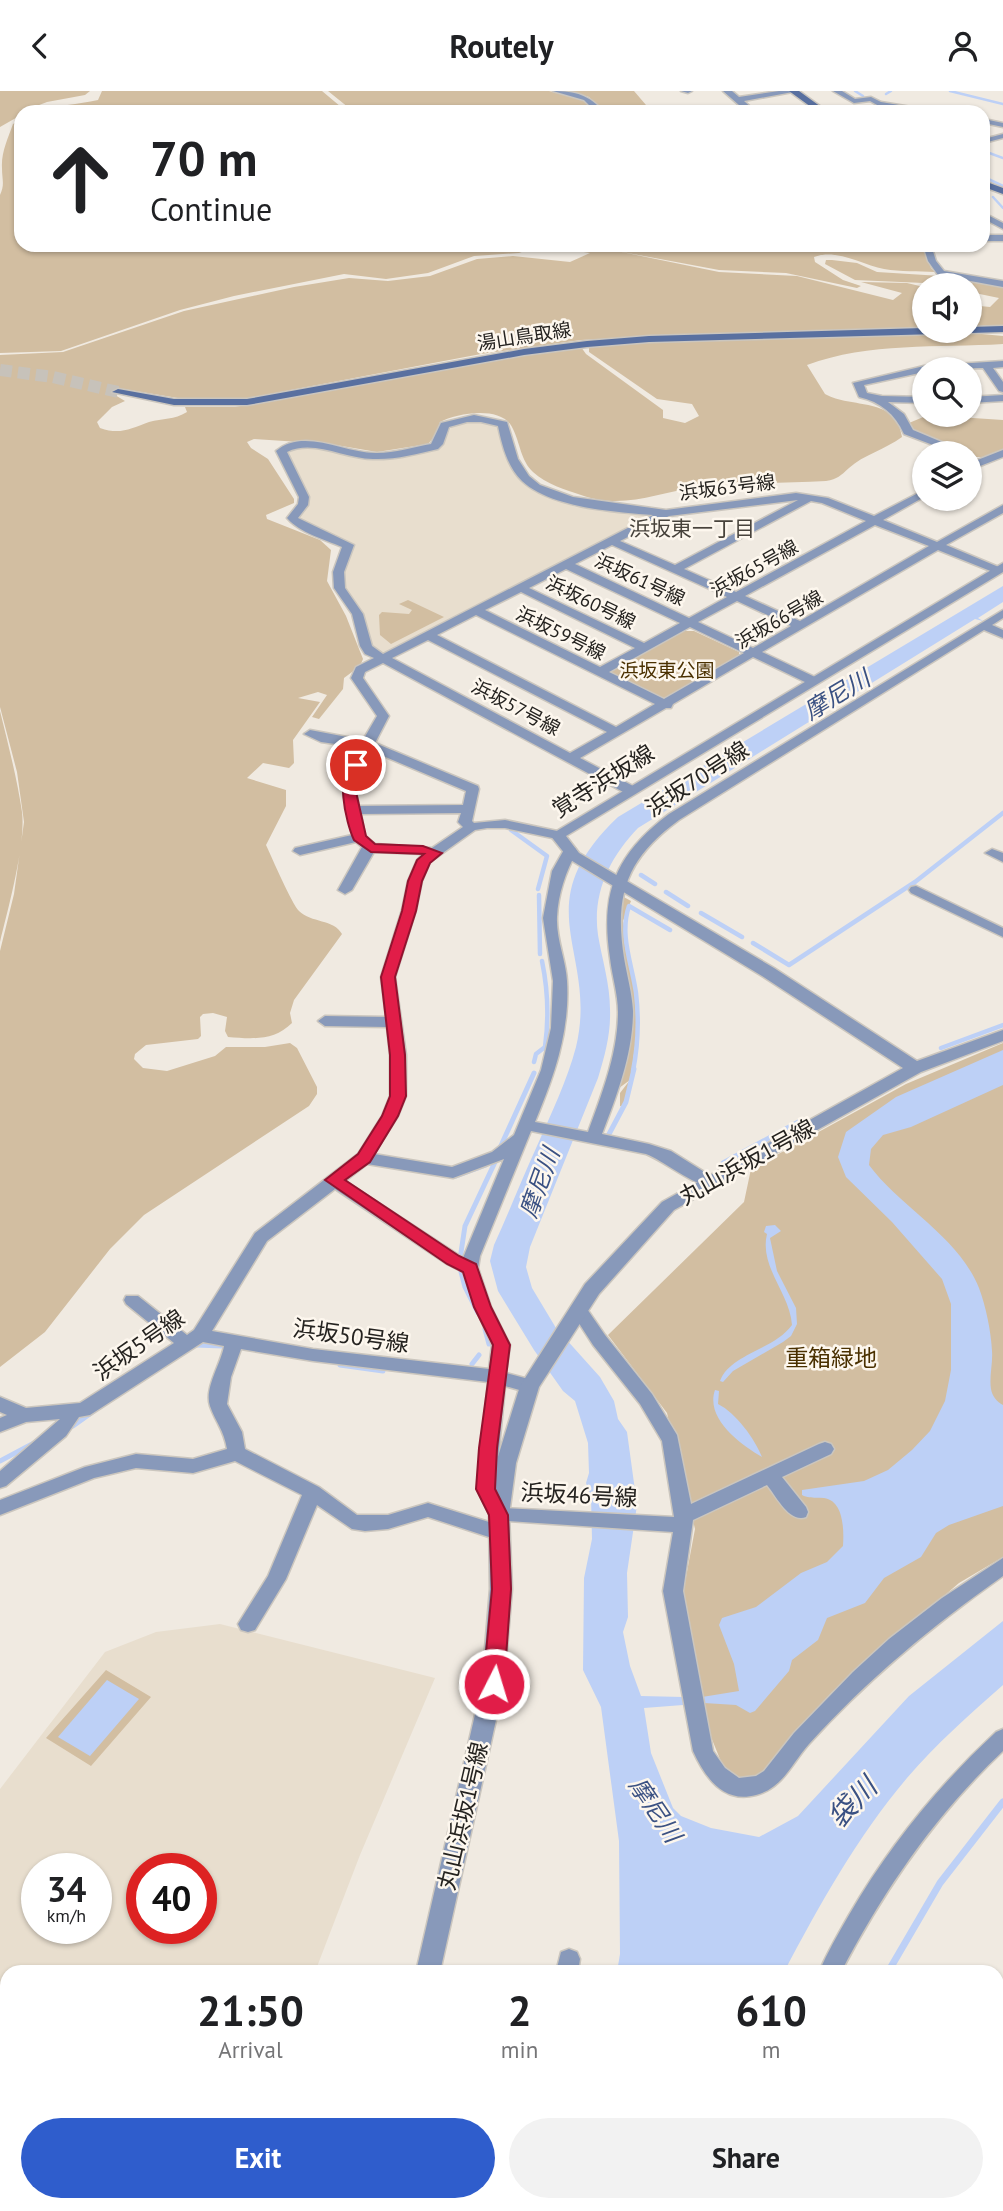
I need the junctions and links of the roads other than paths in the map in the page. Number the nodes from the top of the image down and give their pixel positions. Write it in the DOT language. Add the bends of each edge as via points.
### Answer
graph roads {
  1 [pos="557,91"];
  2 [pos="727,91"];
  3 [pos="793,91"];
  4 [pos="837,91"];
  5 [pos="737,100"];
  6 [pos="856,101"];
  7 [pos="593,105"];
  8 [pos="743,105"];
  9 [pos="814,105"];
  10 [pos="859,105"];
  11 [pos="885,105"];
  12 [pos="929,252"];
  13 [pos="1003,284"];
  14 [pos="1003,329"];
  15 [pos="982,330"];
  16 [pos="912,332"];
  17 [pos="1003,364"];
  18 [pos="982,365"];
  19 [pos="986,365"];
  20 [pos="912,372"];
  21 [pos="1003,389"];
  22 [pos="118,392"];
  23 [pos="871,397"];
  24 [pos="1003,398"];
  25 [pos="912,399"];
  26 [pos="982,399"];
  27 [pos="932,441"];
  28 [pos="1003,453"];
  29 [pos="982,460"];
  30 [pos="982,460"];
  31 [pos="1003,468"];
  32 [pos="809,498"];
  33 [pos="912,500"];
  34 [pos="1003,508"];
  35 [pos="666,513"];
  36 [pos="876,520"];
  37 [pos="611,541"];
  38 [pos="938,546"];
  39 [pos="567,565"];
  40 [pos="675,569"];
  41 [pos="1000,569"];
  42 [pos="521,588"];
  43 [pos="736,597"];
  44 [pos="477,611"];
  45 [pos="1003,613"];
  46 [pos="692,622"];
  47 [pos="984,625"];
  48 [pos="802,626"];
  49 [pos="1003,634"];
  50 [pos="428,635"];
  51 [pos="645,648"];
  52 [pos="757,653"];
  53 [pos="384,660"];
  54 [pos="600,672"];
  55 [pos="811,681"];
  56 [pos="667,705"];
  57 [pos="617,732"];
  58 [pos="310,734"];
  59 [pos="365,744"];
  60 [pos="571,758"];
  61 [pos="630,790"];
  62 [pos="467,809"];
  63 [pos="355,810"];
  64 [pos="471,827"];
  65 [pos="557,835"];
  66 [pos="359,837"];
  67 [pos="371,848"];
  68 [pos="300,851"];
  69 [pos="435,853"];
  70 [pos="572,853"];
  71 [pos="615,879"];
  72 [pos="345,890"];
  73 [pos="916,890"];
  74 [pos="1003,933"];
  75 [pos="325,1021"];
  76 [pos="394,1022"];
  77 [pos="1003,1035"];
  78 [pos="915,1068"];
  79 [pos="528,1130"];
  80 [pos="588,1137"];
  81 [pos="364,1158"];
  82 [pos="333,1180"];
  83 [pos="708,1182"];
  84 [pos="470,1268"];
  85 [pos="132,1300"];
  86 [pos="579,1310"];
  87 [pos="192,1338"];
  88 [pos="234,1341"];
  89 [pos="497,1377"];
  90 [pos="536,1378"];
  91 [pos="0,1404"];
  92 [pos="72,1412"];
  93 [pos="24,1415"];
  94 [pos="0,1425"];
  95 [pos="825,1449"];
  96 [pos="237,1453"];
  97 [pos="771,1476"];
  98 [pos="0,1481"];
  99 [pos="313,1492"];
  100 [pos="0,1508"];
  101 [pos="799,1512"];
  102 [pos="684,1520"];
  103 [pos="498,1523"];
  104 [pos="1003,1566"];
  105 [pos="248,1624"];
  106 [pos="1003,1738"];
  107 [pos="430,1965"];
  108 [pos="834,1965"];
  1 -- 7 [label="street"];
  2 -- 5 [label="street"];
  3 -- 5 [label="street"];
  3 -- 9 [label="main road"];
  4 -- 6 [label="street"];
  5 -- 8 [label="street"];
  6 -- 10 [label="street"];
  6 -- 11 [label="street" via="869,99"];
  12 -- 13 [label="street" via="941,273"];
  14 -- 15 [label="main road"];
  16 -- 22 [label="main road, 湯山鳥取線" via="626,341 551,348 220,404"];
  17 -- 19 [label="street"];
  18 -- 19 [label="street"];
  19 -- 21 [label="street"];
  20 -- 23 [label="street" via="859,383 863,395"];
  23 -- 25 [label="street"];
  23 -- 27 [label="street" via="895,410 908,432"];
  24 -- 26 [label="street"];
  28 -- 29 [label="street"];
  30 -- 31 [label="street"];
  32 -- 35 [label="street, 浜坂63号線"];
  32 -- 36 [label="street, 浜坂63号線"];
  32 -- 40 [label="street"];
  33 -- 36 [label="street, 浜坂65号線"];
  34 -- 38 [label="street, 浜坂66号線"];
  35 -- 37 [label="street, 浜坂63号線"];
  35 -- 53 [label="street, 浜坂57号線" via="594,505 526,481 509,454 503,424 491,418 445,425 434,447 369,456 321,446 286,448 281,451 282,459 304,498 292,518 348,545 338,576 342,597 354,607 362,641"];
  36 -- 38 [label="street, 浜坂63号線"];
  36 -- 43 [label="street, 浜坂65号線"];
  37 -- 39 [label="street, 浜坂63号線"];
  37 -- 40 [label="street"];
  38 -- 41 [label="street, 浜坂63号線"];
  38 -- 48 [label="street, 浜坂66号線"];
  39 -- 42 [label="street, 浜坂63号線"];
  39 -- 46 [label="street, 浜坂61号線"];
  40 -- 43 [label="street"];
  41 -- 55 [label="street, 覚寺浜坂線"];
  42 -- 44 [label="street, 浜坂63号線"];
  42 -- 51 [label="street, 浜坂60号線"];
  43 -- 46 [label="street, 浜坂65号線"];
  43 -- 48 [label="street"];
  44 -- 50 [label="street, 浜坂63号線"];
  44 -- 54 [label="street, 浜坂59号線"];
  45 -- 47 [label="street, 浜坂70号線"];
  46 -- 51 [label="street, 浜坂65号線"];
  46 -- 52 [label="street, 浜坂61号線"];
  47 -- 49 [label="street"];
  47 -- 71 [label="street, 浜坂70号線" via="657,828"];
  48 -- 52 [label="street, 浜坂66号線"];
  50 -- 53 [label="street, 浜坂63号線"];
  50 -- 57 [label="street"];
  51 -- 54 [label="street, 浜坂65号線"];
  52 -- 55 [label="street, 浜坂61号線"];
  52 -- 56 [label="street, 浜坂66号線"];
  53 -- 59 [label="street, 浜坂63号線" via="360,670 358,678 383,716"];
  53 -- 60 [label="street, 浜坂57号線"];
  54 -- 56 [label="street, 浜坂59号線"];
  55 -- 61 [label="street, 覚寺浜坂線"];
  56 -- 57 [label="street, 浜坂66号線"];
  57 -- 60 [label="street, 浜坂66号線"];
  58 -- 59 [label="street"];
  59 -- 62 [label="street" via="473,789"];
  59 -- 63 [label="street" via="348,783"];
  60 -- 61 [label="street, 浜坂57号線"];
  61 -- 65 [label="street, 覚寺浜坂線"];
  62 -- 63 [label="street"];
  62 -- 64 [label="street" via="465,822"];
  63 -- 66 [label="street"];
  64 -- 65 [label="street" via="505,824"];
  64 -- 69 [label="street, 浜坂5号線"];
  65 -- 70 [label="street, 覚寺浜坂線"];
  66 -- 67 [label="street"];
  66 -- 68 [label="street"];
  67 -- 69 [label="street"];
  67 -- 72 [label="street"];
  69 -- 76 [label="street, 浜坂5号線" via="424,860 415,881 388,977"];
  70 -- 71 [label="street, 覚寺浜坂線"];
  70 -- 79 [label="street" via="559,871 550,918 560,981 558,1028 550,1070"];
  71 -- 78 [label="street, 覚寺浜坂線"];
  71 -- 80 [label="street, 浜坂70号線" via="611,923 625,1016 620,1056"];
  73 -- 74 [label="street"];
  75 -- 76 [label="street"];
  76 -- 81 [label="street, 浜坂5号線" via="398,1096"];
  77 -- 78 [label="street, 丸山浜坂1号線"];
  78 -- 83 [label="street, 丸山浜坂1号線"];
  79 -- 80 [label="street"];
  79 -- 81 [label="street" via="498,1156 453,1173"];
  79 -- 84 [label="street" via="479,1235"];
  80 -- 83 [label="street" via="666,1155"];
  81 -- 82 [label="street, 浜坂5号線"];
  82 -- 84 [label="street"];
  82 -- 87 [label="street, 浜坂5号線" via="261,1237"];
  83 -- 86 [label="street, 丸山浜坂1号線" via="668,1206 592,1289"];
  84 -- 89 [label="street" via="501,1345"];
  85 -- 87 [label="street"];
  86 -- 90 [label="street, 丸山浜坂1号線"];
  86 -- 102 [label="street" via="671,1440"];
  87 -- 88 [label="street, 浜坂50号線"];
  87 -- 92 [label="street, 浜坂5号線" via="84,1411"];
  88 -- 89 [label="street, 浜坂50号線"];
  88 -- 96 [label="street" via="218,1404 233,1432"];
  89 -- 90 [label="street, 浜坂50号線"];
  89 -- 103 [label="street" via="486,1489"];
  90 -- 103 [label="street, 丸山浜坂1号線" via="506,1463"];
  91 -- 93 [label="street, 浜坂5号線"];
  92 -- 93 [label="street, 浜坂5号線"];
  92 -- 98 [label="street" via="60,1431"];
  93 -- 94 [label="street"];
  95 -- 97 [label="street"];
  96 -- 99 [label="street, 浜坂46号線"];
  96 -- 100 [label="street" via="193,1466 136,1461 91,1472"];
  97 -- 101 [label="street"];
  97 -- 102 [label="street"];
  99 -- 103 [label="street, 浜坂46号線" via="352,1522 388,1522 428,1510"];
  99 -- 105 [label="street" via="276,1579"];
  102 -- 103 [label="street, 浜坂46号線" via="657,1523 550,1517"];
  102 -- 104 [label="street" via="673,1591 703,1751 719,1780 747,1788 771,1778 805,1734 894,1646"];
  103 -- 107 [label="street, 丸山浜坂1号線" via="501,1589 494,1684"];
  106 -- 108 [label="street" via="926,1819 857,1919"];
}
